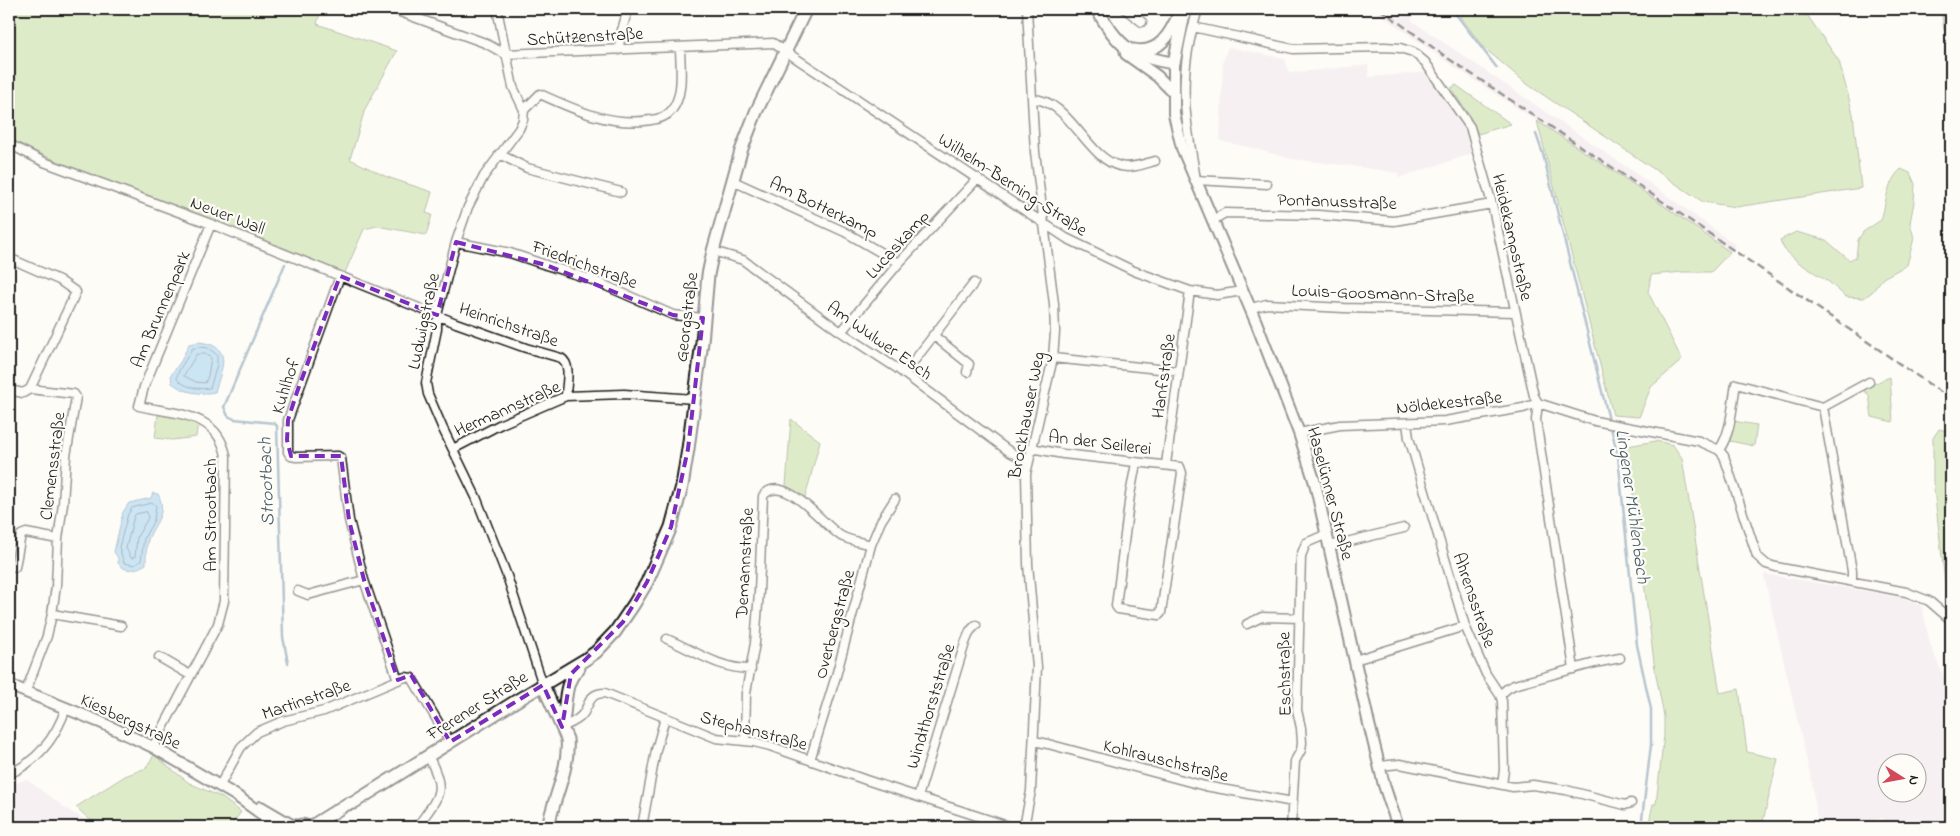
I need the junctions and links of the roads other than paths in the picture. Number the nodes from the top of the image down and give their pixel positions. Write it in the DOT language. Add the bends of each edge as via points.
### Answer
graph roads {
  1 [pos="392,9"];
  2 [pos="497,9"];
  3 [pos="628,9"];
  4 [pos="806,9"];
  5 [pos="1027,9"];
  6 [pos="1097,9"];
  7 [pos="1125,9"];
  8 [pos="1198,9"];
  9 [pos="1182,14"];
  10 [pos="1142,22"];
  11 [pos="1193,27"];
  12 [pos="680,47"];
  13 [pos="1125,48"];
  14 [pos="619,50"];
  15 [pos="785,51"];
  16 [pos="505,54"];
  17 [pos="1174,63"];
  18 [pos="1173,92"];
  19 [pos="1032,99"];
  20 [pos="524,110"];
  21 [pos="9,144"];
  22 [pos="499,154"];
  23 [pos="1155,161"];
  24 [pos="978,178"];
  25 [pos="1196,180"];
  26 [pos="733,181"];
  27 [pos="1267,184"];
  28 [pos="621,192"];
  29 [pos="1492,204"];
  30 [pos="1213,220"];
  31 [pos="211,224"];
  32 [pos="1044,224"];
  33 [pos="456,242"];
  34 [pos="713,251"];
  35 [pos="9,258"];
  36 [pos="899,263"];
  37 [pos="340,276"];
  38 [pos="974,283"];
  39 [pos="1243,290"];
  40 [pos="1190,291"];
  41 [pos="1250,308"];
  42 [pos="1514,312"];
  43 [pos="437,315"];
  44 [pos="703,318"];
  45 [pos="841,332"];
  46 [pos="933,335"];
  47 [pos="1053,358"];
  48 [pos="1178,371"];
  49 [pos="967,372"];
  50 [pos="904,374"];
  51 [pos="1869,382"];
  52 [pos="30,389"];
  53 [pos="9,390"];
  54 [pos="566,396"];
  55 [pos="694,399"];
  56 [pos="1538,403"];
  57 [pos="139,406"];
  58 [pos="1823,407"];
  59 [pos="1407,423"];
  60 [pos="1299,433"];
  61 [pos="1032,448"];
  62 [pos="453,449"];
  63 [pos="1718,450"];
  64 [pos="1028,461"];
  65 [pos="1136,463"];
  66 [pos="1166,464"];
  67 [pos="895,499"];
  68 [pos="1404,528"];
  69 [pos="1327,534"];
  70 [pos="58,539"];
  71 [pos="871,545"];
  72 [pos="1330,546"];
  73 [pos="15,567"];
  74 [pos="364,580"];
  75 [pos="1852,581"];
  76 [pos="298,591"];
  77 [pos="52,614"];
  78 [pos="1299,618"];
  79 [pos="1951,620"];
  80 [pos="1247,624"];
  81 [pos="976,625"];
  82 [pos="121,626"];
  83 [pos="1465,626"];
  84 [pos="615,632"];
  85 [pos="667,639"];
  86 [pos="159,657"];
  87 [pos="1620,658"];
  88 [pos="586,659"];
  89 [pos="1355,660"];
  90 [pos="1574,668"];
  91 [pos="751,669"];
  92 [pos="190,675"];
  93 [pos="398,680"];
  94 [pos="9,685"];
  95 [pos="543,685"];
  96 [pos="26,691"];
  97 [pos="1500,695"];
  98 [pos="66,708"];
  99 [pos="665,718"];
  100 [pos="562,727"];
  101 [pos="745,741"];
  102 [pos="1034,741"];
  103 [pos="450,742"];
  104 [pos="153,746"];
  105 [pos="428,756"];
  106 [pos="810,760"];
  107 [pos="1379,766"];
  108 [pos="9,774"];
  109 [pos="220,785"];
  110 [pos="1502,785"];
  111 [pos="235,795"];
  112 [pos="918,797"];
  113 [pos="1293,802"];
  114 [pos="353,803"];
  115 [pos="1631,803"];
  116 [pos="280,827"];
  117 [pos="296,827"];
  118 [pos="311,827"];
  119 [pos="324,827"];
  120 [pos="417,827"];
  121 [pos="548,827"];
  122 [pos="642,827"];
  123 [pos="1011,827"];
  124 [pos="1024,827"];
  125 [pos="1291,827"];
  126 [pos="1398,827"];
  1 -- 16 [label="street, Schützenstraße" via="485,43"];
  2 -- 16 [label="street"];
  3 -- 14 [label="street"];
  4 -- 15 [label="main road, Georgstraße"];
  5 -- 19 [label="street, Brockhauser Weg"];
  6 -- 13 [label="main road"];
  7 -- 10 [label="street"];
  8 -- 11 [label="street, Haselünner Straße"];
  9 -- 13 [label="main road" via="1170,34 1158,45 1139,51"];
  9 -- 17 [label="main road"];
  11 -- 25 [label="street, Haselünner Straße" via="1184,98"];
  11 -- 29 [label="street, Heidekampstraße" via="1293,49 1385,47 1413,52 1430,67 1470,127"];
  12 -- 14 [label="street, Schützenstraße"];
  12 -- 15 [label="street, Schützenstraße" via="764,42"];
  12 -- 20 [label="street" via="678,98 672,110 662,118 631,123 598,118 540,94"];
  13 -- 17 [label="main road" via="1149,59"];
  13 -- 18 [label="street" via="1126,54"];
  14 -- 16 [label="street, Schützenstraße"];
  15 -- 24 [label="street, Wilhelm-Berning-Straße"];
  15 -- 26 [label="main road, Georgstraße" via="756,112"];
  16 -- 20 [label="street" via="513,87"];
  17 -- 18 [label="street, Haselünner Straße"];
  18 -- 25 [label="street, Haselünner Straße" via="1178,136"];
  19 -- 23 [label="street" via="1055,107 1112,163 1126,167"];
  19 -- 32 [label="street, Brockhauser Weg" via="1034,152"];
  20 -- 22 [label="street, Ludwigstraße" via="519,129"];
  21 -- 31 [label="street, Neuer Wall" via="44,162"];
  22 -- 28 [label="street" via="527,168"];
  22 -- 33 [label="street, Ludwigstraße" via="475,190"];
  24 -- 32 [label="street, Wilhelm-Berning-Straße"];
  24 -- 36 [label="street, Lucaskamp"];
  25 -- 27 [label="street"];
  25 -- 30 [label="street, Haselünner Straße"];
  26 -- 34 [label="main road, Georgstraße"];
  26 -- 36 [label="street, Am Botterkamp" via="845,232"];
  29 -- 30 [label="street, Pontanusstraße" via="1394,221 1225,212"];
  29 -- 42 [label="street, Heidekampstraße"];
  30 -- 39 [label="street, Haselünner Straße"];
  31 -- 37 [label="street, Neuer Wall"];
  31 -- 57 [label="street, Am Brunnenpark"];
  32 -- 40 [label="street, Wilhelm-Berning-Straße" via="1102,257"];
  32 -- 47 [label="street, Brockhauser Weg" via="1054,304"];
  33 -- 43 [label="street, Ludwigstraße"];
  33 -- 44 [label="street, Friedrichstraße" via="546,264 673,315"];
  34 -- 44 [label="main road, Georgstraße"];
  34 -- 45 [label="street, Am Wulwer Esch" via="742,260"];
  35 -- 52 [label="street" via="59,280 76,292"];
  36 -- 45 [label="street, Lucaskamp"];
  37 -- 43 [label="street, Neuer Wall"];
  37 -- 74 [label="street, Kuhlhof" via="288,420 288,452 296,457 341,458 349,520"];
  38 -- 46 [label="street"];
  39 -- 40 [label="street, Wilhelm-Berning-Straße" via="1217,295"];
  39 -- 41 [label="street, Haselünner Straße"];
  40 -- 48 [label="street, Hanfstraße"];
  41 -- 42 [label="street, Louis-Goosmann-Straße" via="1267,304"];
  41 -- 60 [label="street, Haselünner Straße"];
  42 -- 56 [label="street, Heidekampstraße"];
  43 -- 54 [label="street, Heinrichstraße" via="566,361"];
  43 -- 62 [label="street, Ludwigstraße" via="426,383"];
  44 -- 55 [label="main road, Georgstraße"];
  45 -- 50 [label="street, Am Wulwer Esch"];
  46 -- 49 [label="street" via="969,364"];
  46 -- 50 [label="street"];
  47 -- 48 [label="street"];
  47 -- 61 [label="street, Brockhauser Weg"];
  48 -- 66 [label="street, Hanfstraße"];
  50 -- 64 [label="street, Am Wulwer Esch" via="1010,452"];
  51 -- 58 [label="street"];
  52 -- 53 [label="street" via="23,393"];
  52 -- 70 [label="street, Clemensstraße" via="74,394 76,397 66,456"];
  54 -- 55 [label="street, Hermannstraße" via="624,394"];
  54 -- 62 [label="street, Hermannstraße"];
  55 -- 84 [label="main road, Georgstraße" via="682,486 671,527 647,582"];
  56 -- 59 [label="street, Nöldekestraße" via="1445,421"];
  56 -- 63 [label="street" via="1599,421 1699,441"];
  56 -- 90 [label="street, Heidekampstraße" via="1536,420"];
  57 -- 92 [label="street, Am Strootbach" via="199,418 218,434 224,444 223,611"];
  58 -- 63 [label="street" via="1736,384 1728,430"];
  58 -- 75 [label="street"];
  59 -- 60 [label="street, Nöldekestraße" via="1323,427"];
  59 -- 83 [label="street, Ahrensstraße"];
  60 -- 69 [label="street, Haselünner Straße"];
  61 -- 64 [label="street, Brockhauser Weg"];
  61 -- 65 [label="street, An der Seilerei"];
  62 -- 95 [label="street, Ludwigstraße" via="507,576"];
  63 -- 75 [label="street" via="1728,466 1757,556 1776,567"];
  64 -- 102 [label="street, Brockhauser Weg" via="1028,564 1037,667"];
  65 -- 66 [label="street, An der Seilerei"];
  65 -- 66 [label="street" via="1116,606 1155,616 1161,613 1182,473 1180,467"];
  67 -- 71 [label="street, Overbergstraße"];
  68 -- 72 [label="street"];
  69 -- 72 [label="street, Haselünner Straße"];
  69 -- 78 [label="street, Eschstraße" via="1311,539 1303,548"];
  70 -- 73 [label="street, Clemensstraße" via="26,533 21,535"];
  70 -- 77 [label="street, Clemensstraße"];
  71 -- 91 [label="street, Demannstraße" via="841,536 790,493 777,490 766,493 762,501 760,592"];
  71 -- 106 [label="street, Overbergstraße"];
  72 -- 89 [label="street, Haselünner Straße"];
  74 -- 76 [label="street" via="308,595"];
  74 -- 93 [label="street, Kuhlhof"];
  75 -- 79 [label="street" via="1920,596"];
  77 -- 82 [label="street"];
  77 -- 96 [label="street, Clemensstraße"];
  78 -- 80 [label="street" via="1262,617"];
  78 -- 113 [label="street, Eschstraße" via="1297,710 1302,743 1296,762"];
  81 -- 112 [label="street, Windthorststraße" via="962,651"];
  83 -- 89 [label="street"];
  83 -- 97 [label="street, Ahrensstraße" via="1486,674"];
  84 -- 88 [label="main road, Frerener Straße"];
  85 -- 91 [label="street" via="715,663"];
  86 -- 92 [label="street"];
  87 -- 90 [label="street"];
  88 -- 95 [label="main road, Frerener Straße"];
  88 -- 100 [label="main road" via="571,674 568,682"];
  89 -- 107 [label="street, Haselünner Straße"];
  90 -- 97 [label="street" via="1514,685"];
  91 -- 101 [label="street, Demannstraße" via="746,693"];
  92 -- 104 [label="street, Am Strootbach"];
  93 -- 103 [label="street" via="412,678"];
  93 -- 109 [label="street, Martinstraße" via="324,711 283,721 257,732 241,747"];
  94 -- 96 [label="street, Kiesbergstraße"];
  95 -- 100 [label="main road"];
  95 -- 103 [label="main road, Frerener Straße"];
  96 -- 98 [label="street, Kiesbergstraße"];
  97 -- 110 [label="street, Ahrensstraße" via="1504,711"];
  98 -- 104 [label="street, Kiesbergstraße"];
  98 -- 108 [label="street" via="61,724 44,748"];
  99 -- 100 [label="street, Stephanstraße" via="598,693 592,696 579,719"];
  99 -- 101 [label="street, Stephanstraße" via="716,738"];
  99 -- 122 [label="street"];
  100 -- 121 [label="main road" via="567,758"];
  101 -- 106 [label="street, Stephanstraße"];
  102 -- 113 [label="street, Kohlrauschstraße" via="1221,789"];
  102 -- 124 [label="street, Brockhauser Weg"];
  103 -- 105 [label="main road, Frerener Straße"];
  104 -- 109 [label="street, Kiesbergstraße"];
  105 -- 114 [label="main road, Frerener Straße"];
  105 -- 120 [label="street" via="440,782 440,792"];
  106 -- 112 [label="street, Stephanstraße"];
  107 -- 110 [label="street" via="1400,764"];
  107 -- 126 [label="street, Haselünner Straße"];
  109 -- 111 [label="street, Kiesbergstraße"];
  110 -- 115 [label="street" via="1520,788 1533,785 1625,805"];
  111 -- 116 [label="street, Kiesbergstraße"];
  111 -- 117 [label="street, Kiesbergstraße"];
  112 -- 123 [label="street, Stephanstraße"];
  113 -- 125 [label="street, Eschstraße"];
  114 -- 118 [label="main road, Frerener Straße"];
  114 -- 119 [label="main road, Frerener Straße"];
  117 -- 118 [label="main road"];
}
